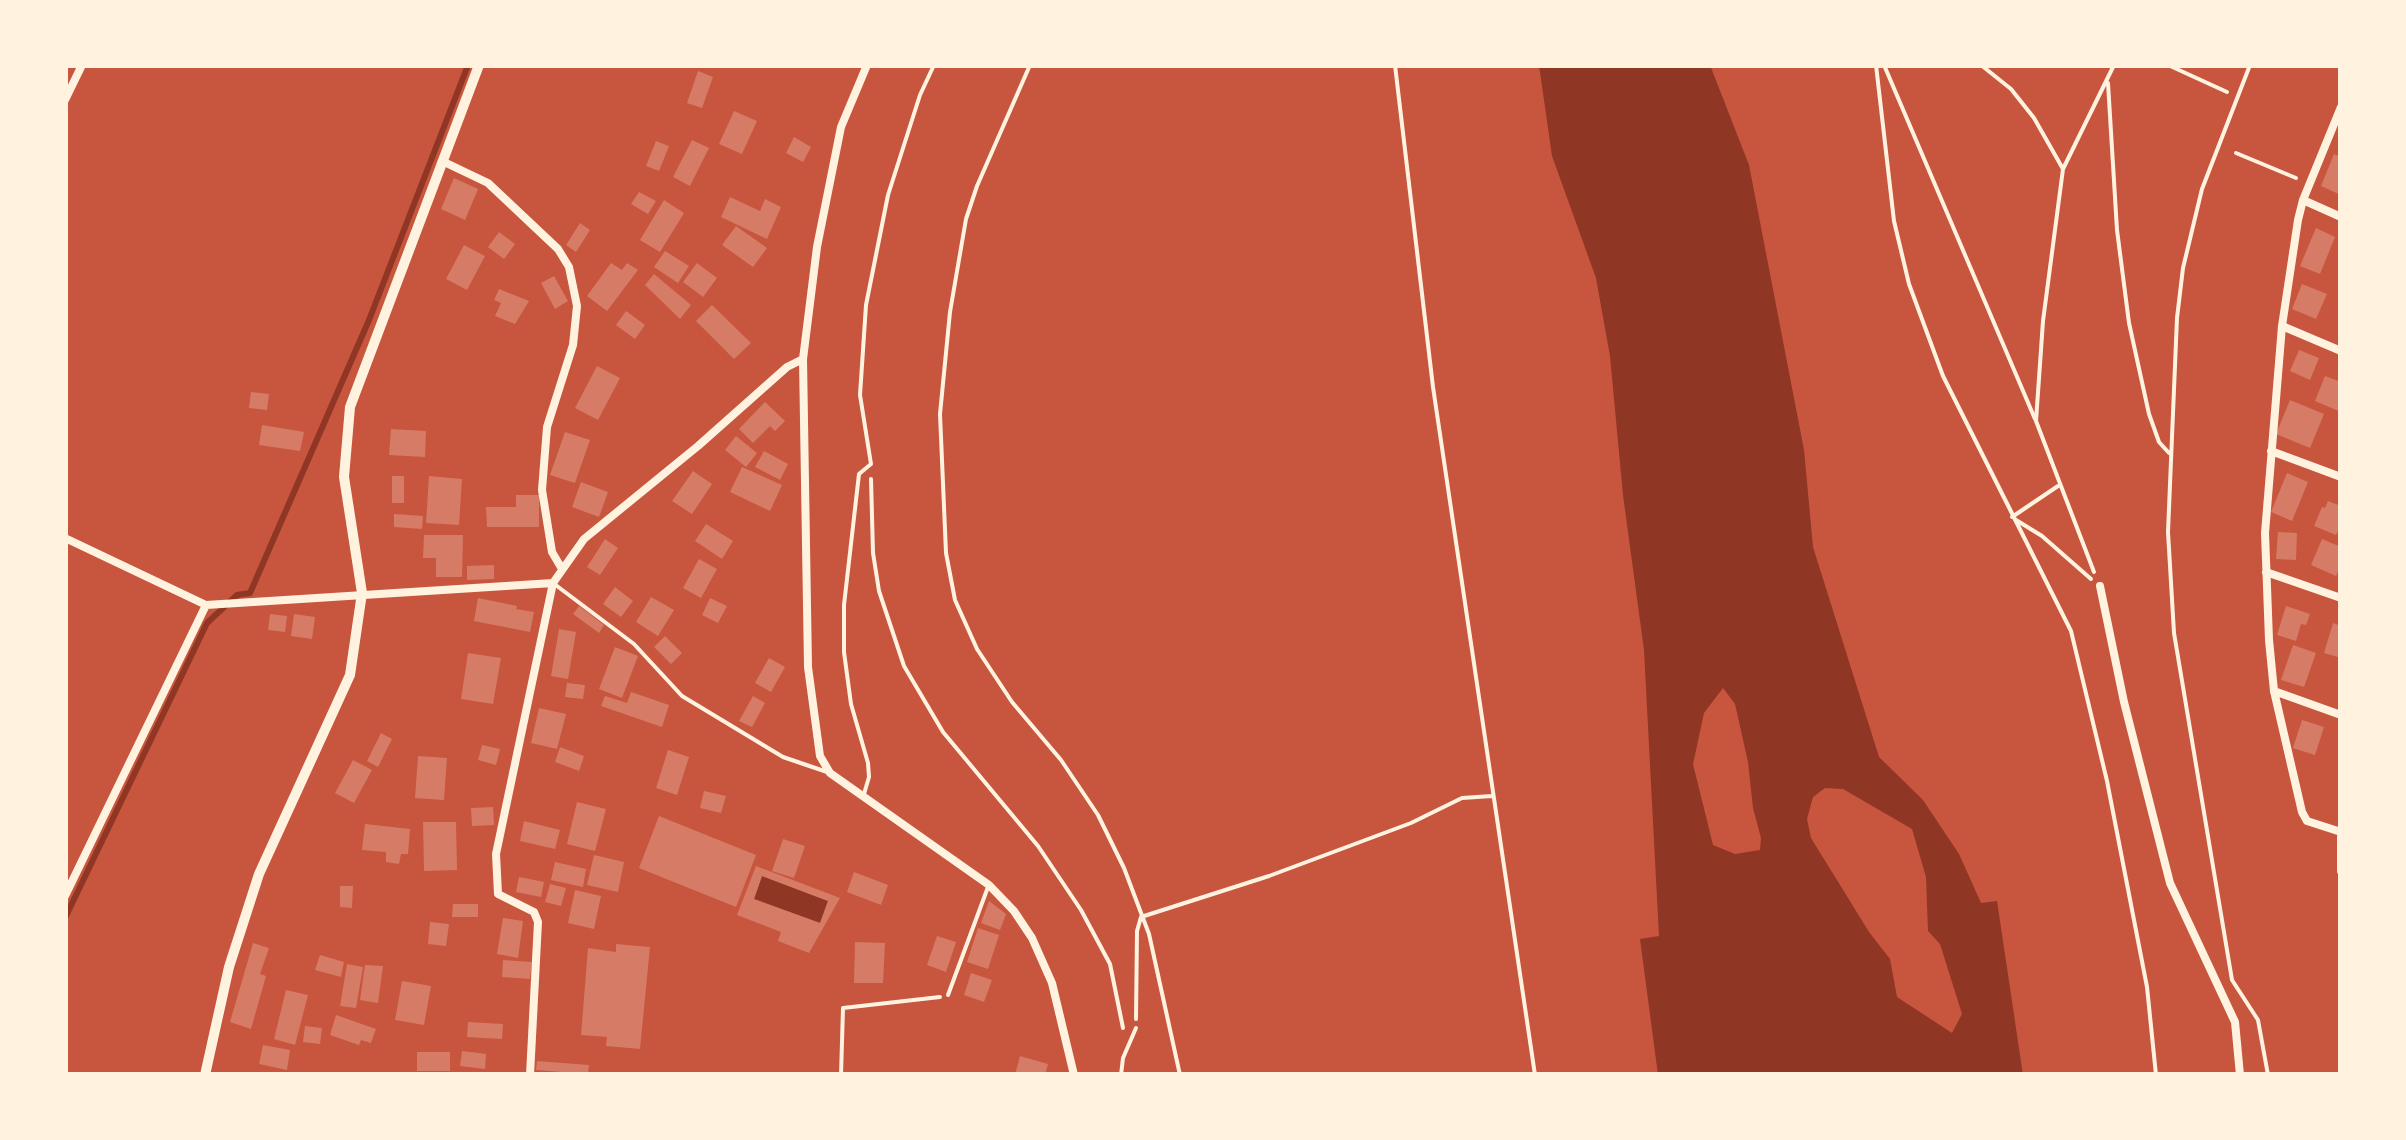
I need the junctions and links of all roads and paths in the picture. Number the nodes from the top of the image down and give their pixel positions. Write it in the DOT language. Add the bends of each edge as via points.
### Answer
graph roads {
  1 [pos="82,65"];
  2 [pos="479,65"];
  3 [pos="867,65"];
  4 [pos="934,65"];
  5 [pos="1030,65"];
  6 [pos="1395,65"];
  7 [pos="1876,65"];
  8 [pos="1884,65"];
  9 [pos="1981,65"];
  10 [pos="2114,65"];
  11 [pos="2168,65"];
  12 [pos="2250,65"];
  13 [pos="2108,78"];
  14 [pos="2227,92"];
  15 [pos="65,100"];
  16 [pos="2341,107"];
  17 [pos="2236,153"];
  18 [pos="442,161"];
  19 [pos="2062,169"];
  20 [pos="2296,178"];
  21 [pos="2303,200"];
  22 [pos="2341,217"];
  23 [pos="2282,326"];
  24 [pos="2341,350"];
  25 [pos="803,358"];
  26 [pos="2036,421"];
  27 [pos="2271,450"];
  28 [pos="2170,453"];
  29 [pos="871,464"];
  30 [pos="2341,477"];
  31 [pos="2059,485"];
  32 [pos="2012,518"];
  33 [pos="65,538"];
  34 [pos="562,568"];
  35 [pos="2266,572"];
  36 [pos="552,583"];
  37 [pos="2100,586"];
  38 [pos="362,593"];
  39 [pos="2341,598"];
  40 [pos="206,605"];
  41 [pos="2274,692"];
  42 [pos="2341,714"];
  43 [pos="830,774"];
  44 [pos="1492,796"];
  45 [pos="863,797"];
  46 [pos="2341,835"];
  47 [pos="2341,871"];
  48 [pos="989,885"];
  49 [pos="65,896"];
  50 [pos="1141,917"];
  51 [pos="948,995"];
  52 [pos="1136,1028"];
  53 [pos="1127,1050"];
  54 [pos="205,1075"];
  55 [pos="530,1075"];
  56 [pos="841,1075"];
  57 [pos="1074,1075"];
  58 [pos="1121,1075"];
  59 [pos="1180,1075"];
  60 [pos="1534,1075"];
  61 [pos="2156,1075"];
  62 [pos="2240,1075"];
  63 [pos="2268,1075"];
  1 -- 15 [label="street"];
  2 -- 18 [label="street"];
  3 -- 25 [label="street" via="842,127"];
  4 -- 29 [label="lane" via="888,195 866,306 860,395"];
  5 -- 50 [label="path" via="972,202 950,312 940,414 946,552 955,600 977,650 1098,815"];
  6 -- 44 [label="path"];
  7 -- 32 [label="path" via="1894,221 1909,284 1943,376"];
  8 -- 26 [label="path"];
  9 -- 19 [label="path" via="2034,118"];
  10 -- 13 [label="path"];
  11 -- 14 [label="path"];
  12 -- 28 [label="path" via="2188,241"];
  13 -- 19 [label="path"];
  13 -- 28 [label="path" via="2129,322 2150,414"];
  16 -- 21 [label="street"];
  17 -- 20 [label="path"];
  18 -- 34 [label="street" via="488,183 570,267 577,306 573,345 547,427 542,490 552,552"];
  18 -- 38 [label="street" via="350,407 344,476"];
  19 -- 26 [label="path"];
  21 -- 22 [label="street"];
  21 -- 23 [label="street"];
  23 -- 24 [label="street"];
  23 -- 27 [label="street"];
  25 -- 34 [label="street" via="584,539"];
  25 -- 43 [label="street" via="808,667 820,756"];
  26 -- 31 [label="path"];
  27 -- 30 [label="street"];
  27 -- 35 [label="street"];
  28 -- 63 [label="path" via="2170,590 2183,694 2232,980 2258,1020"];
  29 -- 45 [label="lane" via="860,474 844,605 851,704 868,764"];
  29 -- 53 [label="path" via="879,591 904,666 943,732 1038,846 1081,910 1110,964"];
  31 -- 32 [label="path"];
  31 -- 37 [label="path"];
  32 -- 37 [label="path"];
  32 -- 61 [label="path" via="2063,610 2076,650 2143,968"];
  33 -- 40 [label="street"];
  34 -- 36 [label="street"];
  35 -- 39 [label="street"];
  35 -- 41 [label="street"];
  36 -- 38 [label="street"];
  36 -- 43 [label="lane" via="634,644 682,696 783,757"];
  36 -- 55 [label="street" via="496,854 498,894 534,912 538,922"];
  37 -- 62 [label="street" via="2170,883 2235,1022"];
  38 -- 40 [label="street"];
  38 -- 54 [label="street" via="350,675 259,874"];
  40 -- 49 [label="street"];
  41 -- 42 [label="street"];
  41 -- 46 [label="street" via="2302,812 2307,821"];
  43 -- 45 [label="street"];
  44 -- 50 [label="path" via="1462,798 1412,823"];
  44 -- 60 [label="path"];
  45 -- 48 [label="street"];
  46 -- 47 [label="street"];
  48 -- 51 [label="lane"];
  48 -- 57 [label="street" via="1014,911 1042,959"];
  50 -- 52 [label="path"];
  50 -- 59 [label="path"];
  51 -- 56 [label="path" via="844,1008"];
  52 -- 53 [label="lane"];
  53 -- 58 [label="lane"];
}
